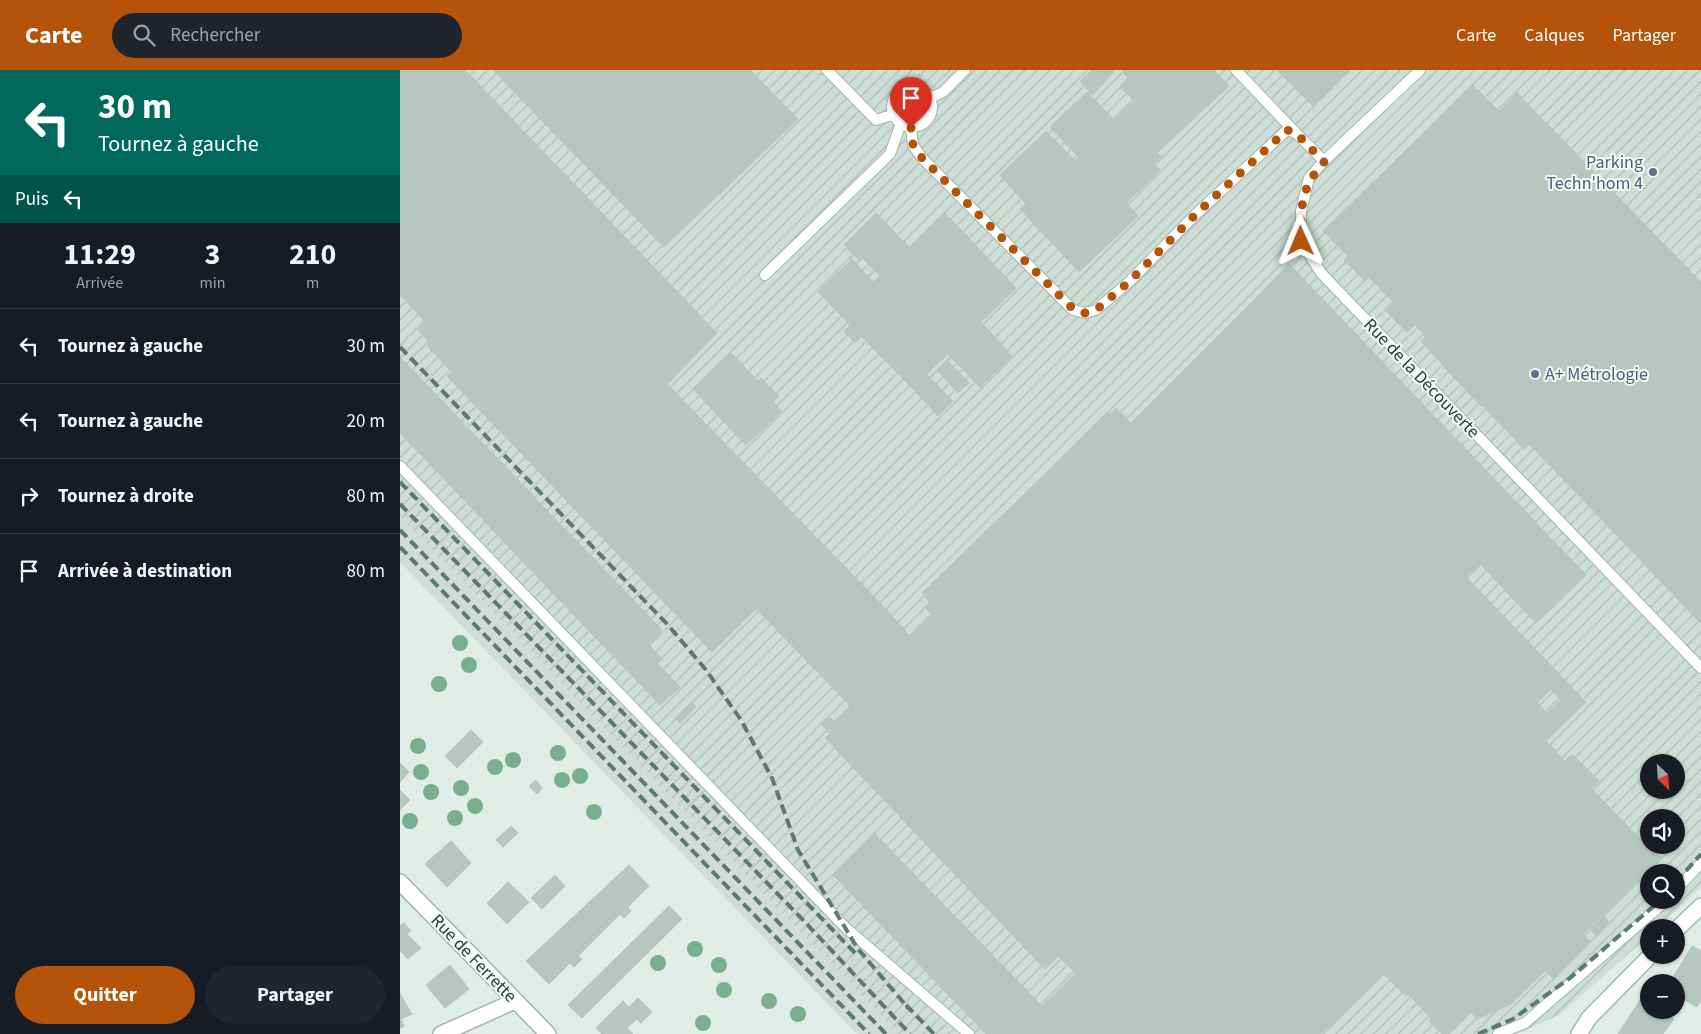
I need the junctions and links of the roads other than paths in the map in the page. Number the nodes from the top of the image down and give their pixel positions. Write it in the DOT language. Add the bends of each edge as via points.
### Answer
graph roads {
  1 [pos="827,70"];
  2 [pos="966,70"];
  3 [pos="1236,70"];
  4 [pos="1420,70"];
  5 [pos="930,98"];
  6 [pos="898,118"];
  7 [pos="911,128"];
  8 [pos="1296,133"];
  9 [pos="1324,162"];
  10 [pos="765,275"];
  11 [pos="400,466"];
  12 [pos="1701,668"];
  13 [pos="1701,863"];
  14 [pos="1685,880"];
  15 [pos="400,882"];
  16 [pos="1701,906"];
  17 [pos="1656,909"];
  18 [pos="1685,921"];
  19 [pos="1642,964"];
  20 [pos="515,1001"];
  21 [pos="441,1034"];
  22 [pos="548,1034"];
  23 [pos="969,1034"];
  24 [pos="1498,1034"];
  25 [pos="1579,1034"];
  1 -- 6 [label="lane" via="876,120"];
  2 -- 5 [label="lane" via="943,92"];
  3 -- 8 [label="lane"];
  4 -- 9 [label="lane, Rue de la Découverte"];
  5 -- 6 [label="lane" via="914,87 903,88 892,107"];
  5 -- 7 [label="lane" via="930,116 924,124"];
  6 -- 7 [label="lane"];
  6 -- 10 [label="lane" via="890,154"];
  7 -- 8 [label="lane" via="913,145 922,158 1074,310 1085,313 1096,310 1130,281 1282,132 1291,130"];
  8 -- 9 [label="lane"];
  9 -- 12 [label="lane, Rue de la Découverte" via="1309,178 1301,212 1301,241 1321,273"];
  11 -- 23 [label="lane" via="845,926"];
  13 -- 14 [label="lane"];
  15 -- 20 [label="street, Rue de Ferrette"];
  16 -- 18 [label="street"];
  17 -- 24 [label="lane" via="1524,1022"];
  19 -- 25 [label="street" via="1589,1018"];
  20 -- 21 [label="street"];
  20 -- 22 [label="street, Rue de Ferrette"];
}
